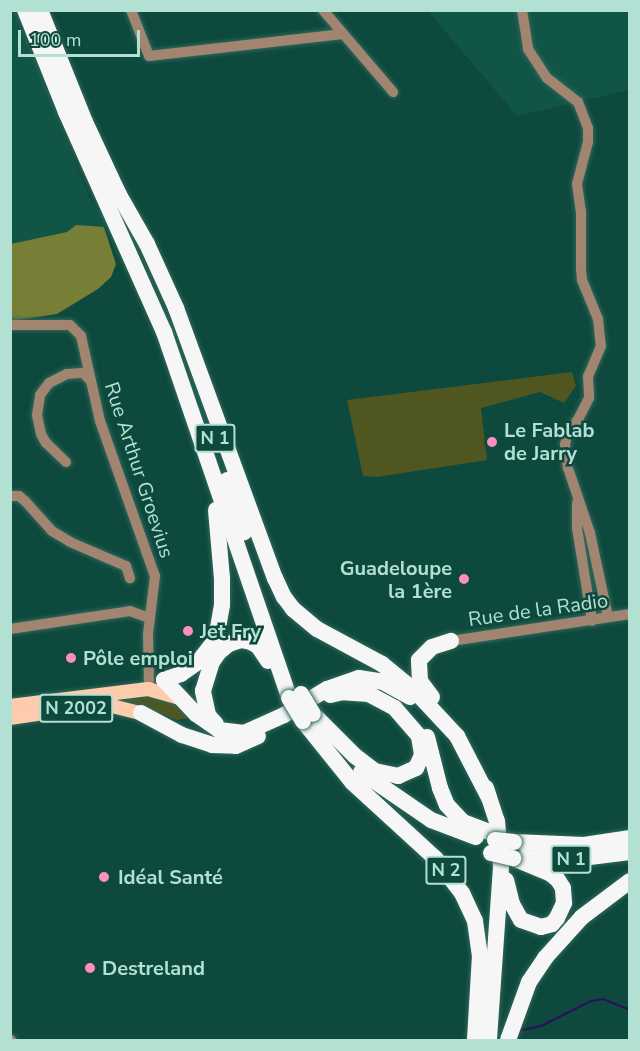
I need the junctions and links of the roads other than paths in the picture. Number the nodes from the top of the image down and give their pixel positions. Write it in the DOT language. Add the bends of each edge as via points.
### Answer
graph roads {
  1 [pos="25,10"];
  2 [pos="40,10"];
  3 [pos="131,10"];
  4 [pos="323,10"];
  5 [pos="522,10"];
  6 [pos="343,34"];
  7 [pos="393,92"];
  8 [pos="114,186"];
  9 [pos="10,326"];
  10 [pos="90,380"];
  11 [pos="183,390"];
  12 [pos="66,462"];
  13 [pos="577,492"];
  14 [pos="10,496"];
  15 [pos="130,578"];
  16 [pos="630,615"];
  17 [pos="608,617"];
  18 [pos="150,618"];
  19 [pos="592,621"];
  20 [pos="10,629"];
  21 [pos="451,641"];
  22 [pos="157,682"];
  23 [pos="204,683"];
  24 [pos="327,689"];
  25 [pos="295,696"];
  26 [pos="71,697"];
  27 [pos="184,700"];
  28 [pos="10,706"];
  29 [pos="141,713"];
  30 [pos="196,714"];
  31 [pos="308,717"];
  32 [pos="10,718"];
  33 [pos="227,732"];
  34 [pos="336,763"];
  35 [pos="489,798"];
  36 [pos="630,838"];
  37 [pos="503,845"];
  38 [pos="630,852"];
  39 [pos="630,881"];
  40 [pos="475,1041"];
  41 [pos="489,1041"];
  42 [pos="508,1041"];
  1 -- 11 [label="highway, N 1" via="66,112 148,293"];
  2 -- 8 [label="highway, N 1"];
  3 -- 6 [label="street" via="149,56"];
  4 -- 6 [label="street"];
  5 -- 13 [label="street" via="528,49 547,78 578,102 588,128 577,184 581,269 600,326 601,346 588,376 589,398 567,434 565,445"];
  6 -- 7 [label="street"];
  8 -- 25 [label="highway, N 1" via="183,346"];
  8 -- 35 [label="highway" via="147,244 176,308 287,602 317,629 382,664 415,690 456,736"];
  9 -- 10 [label="street, Rue Arthur Groevius" via="74,326 81,336"];
  10 -- 12 [label="street" via="83,373 66,374 49,383 40,395 37,415 41,434"];
  10 -- 18 [label="street, Rue Arthur Groevius" via="104,434 155,576"];
  11 -- 22 [label="highway" via="219,522 222,605 217,632 203,658 181,674"];
  11 -- 25 [label="highway, N 1"];
  13 -- 17 [label="street"];
  13 -- 19 [label="street" via="577,528"];
  14 -- 15 [label="street" via="25,501 52,531 70,542 126,566"];
  16 -- 17 [label="street, Rue de la Radio"];
  17 -- 19 [label="street, Rue de la Radio"];
  18 -- 20 [label="street" via="130,611"];
  18 -- 22 [label="street, Rue Arthur Groevius" via="149,656"];
  19 -- 21 [label="street, Rue de la Radio"];
  21 -- 35 [label="highway" via="423,654 418,676 467,746"];
  22 -- 26 [label="main road, N 2002"];
  22 -- 27 [label="highway"];
  23 -- 25 [label="highway" via="212,662 224,647 241,640 251,642 264,653"];
  23 -- 30 [label="highway"];
  23 -- 33 [label="highway" via="208,715"];
  24 -- 33 [label="highway" via="256,728"];
  24 -- 35 [label="highway" via="366,678 383,682 408,696 429,712 461,748"];
  24 -- 37 [label="highway" via="344,685 367,687 397,701 416,717 428,738 447,805 463,822"];
  25 -- 31 [label="highway, N 1, bridge"];
  26 -- 27 [label="main road" via="148,689"];
  26 -- 28 [label="main road, N 2002"];
  27 -- 30 [label="highway"];
  29 -- 30 [label="highway" via="179,725 189,723"];
  29 -- 31 [label="highway" via="195,741 236,746 327,696 363,693 387,702 407,719 418,736 421,760 404,775 375,771"];
  29 -- 32 [label="main road, N 2002" via="104,704"];
  30 -- 33 [label="highway"];
  31 -- 34 [label="highway, N 1"];
  31 -- 37 [label="highway, N 1" via="343,754 390,794 444,826"];
  34 -- 37 [label="highway, N 1" via="368,791 437,833"];
  34 -- 40 [label="highway, N 2" via="435,858 467,903 475,921 480,956"];
  35 -- 37 [label="highway"];
  36 -- 37 [label="highway, N 1" via="584,845"];
  37 -- 38 [label="highway, N 1" via="574,859"];
  37 -- 41 [label="highway"];
  39 -- 42 [label="highway" via="582,917 544,958 529,982"];
}
